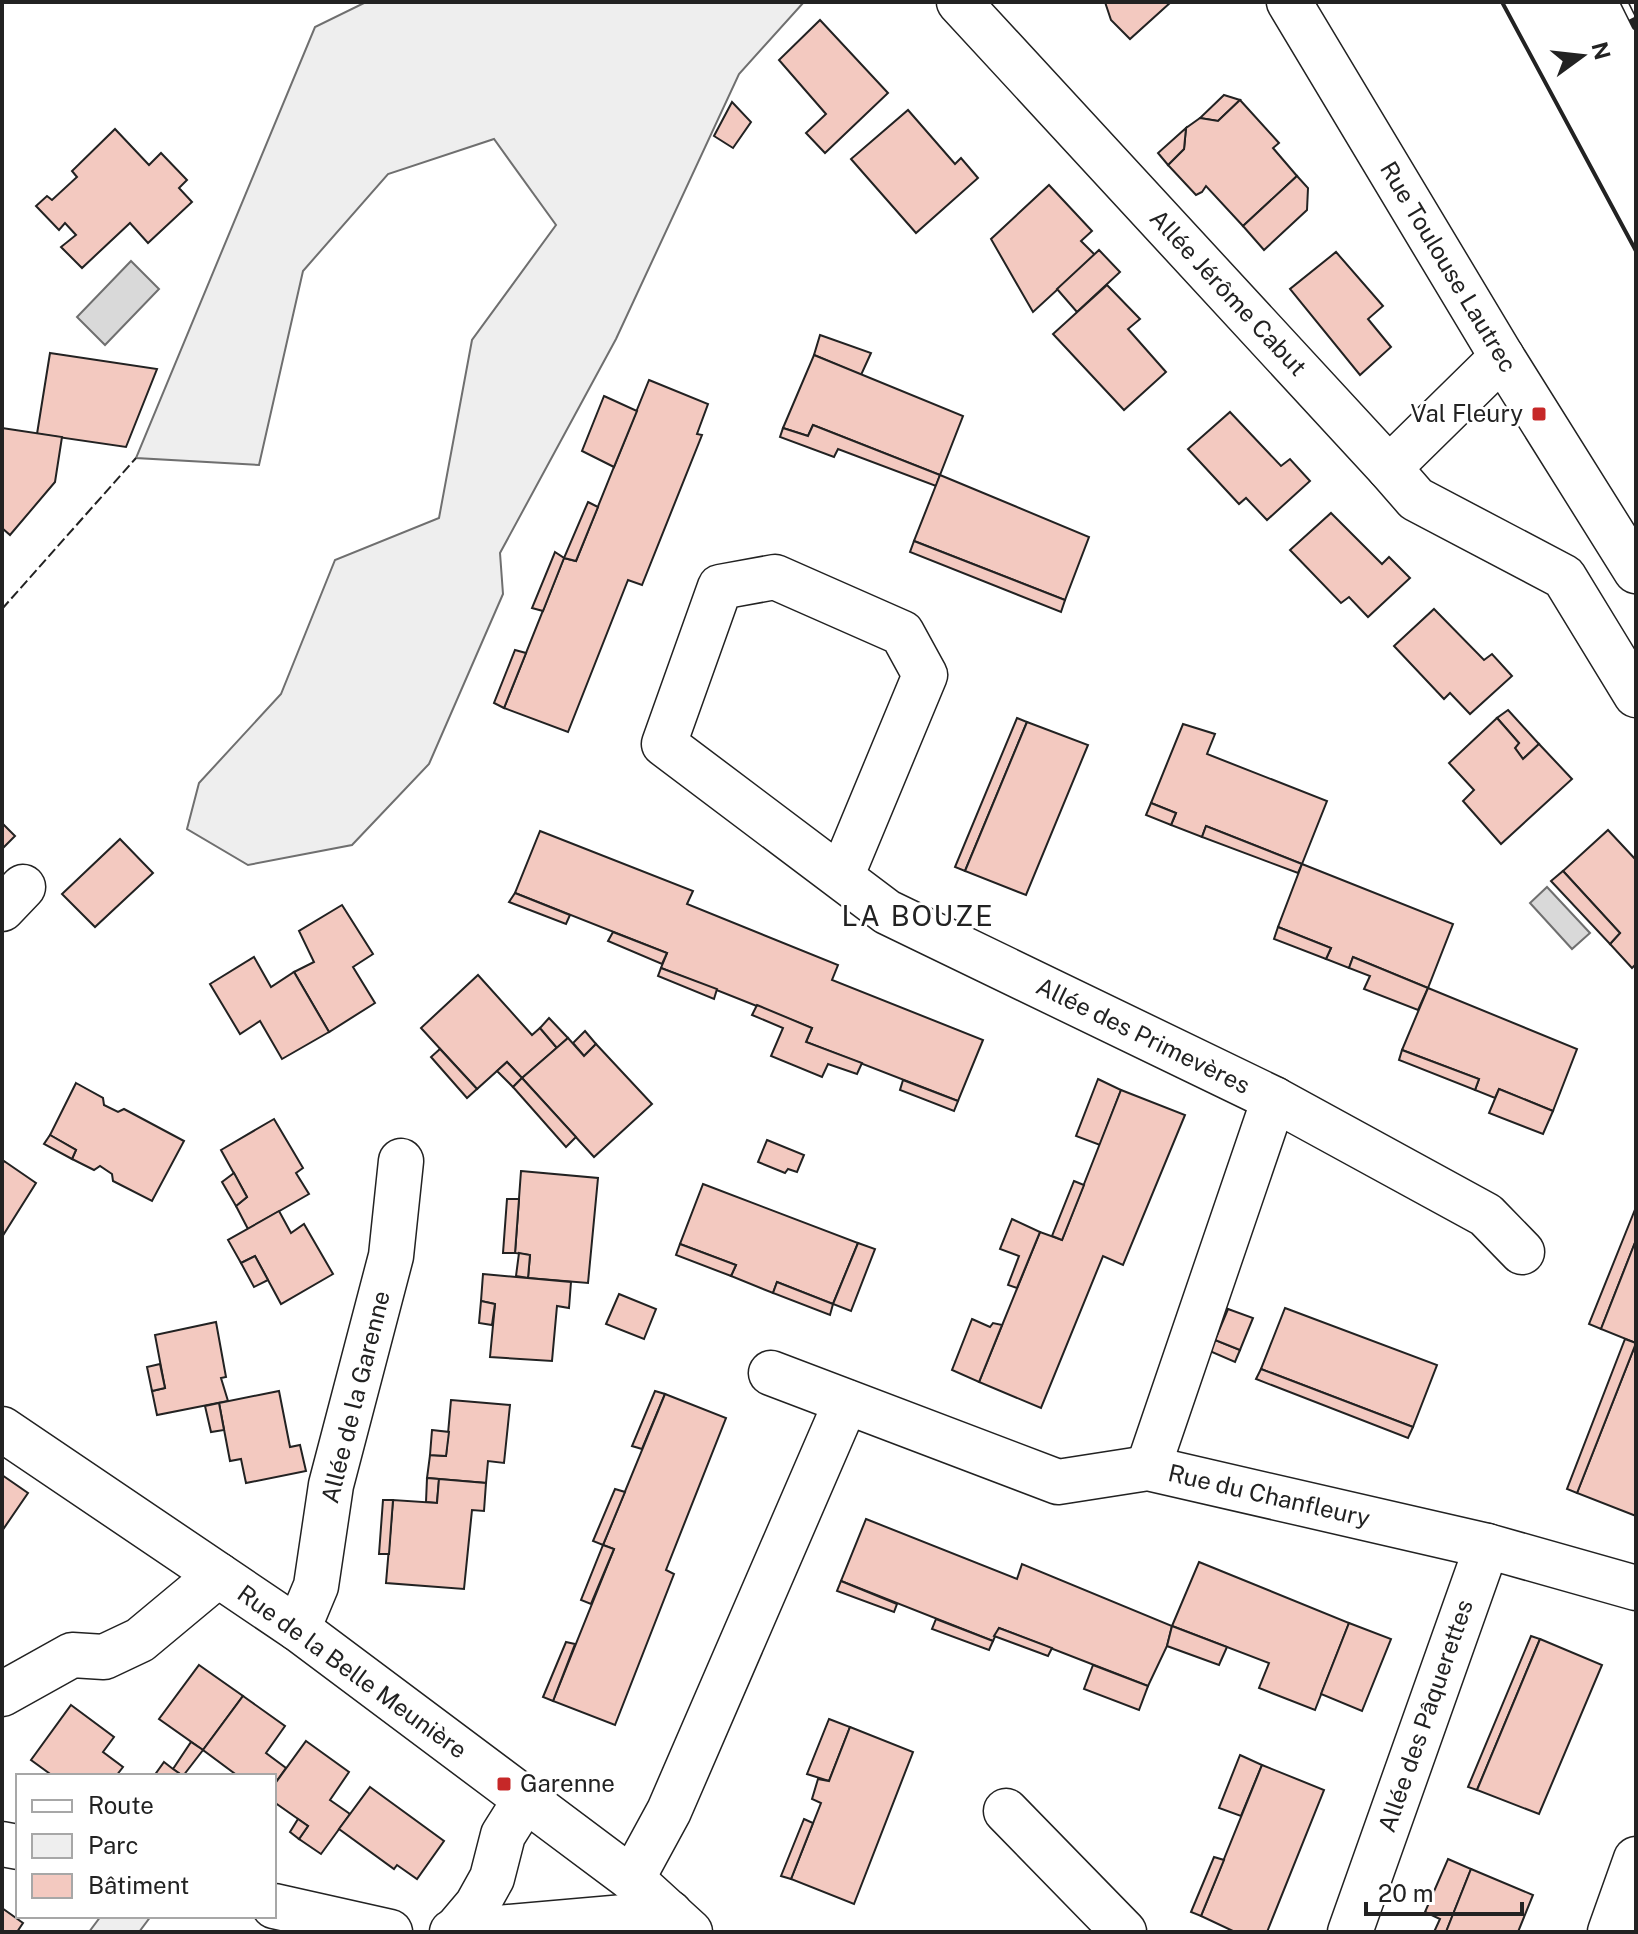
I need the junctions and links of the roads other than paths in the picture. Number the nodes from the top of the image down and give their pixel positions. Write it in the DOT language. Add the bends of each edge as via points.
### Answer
graph roads {
  1 [pos="959,2"];
  2 [pos="1289,2"];
  3 [pos="1502,357"];
  4 [pos="1389,468"];
  5 [pos="1636,571"];
  6 [pos="1636,695"];
  7 [pos="841,877"];
  8 [pos="1274,1099"];
  9 [pos="401,1161"];
  10 [pos="1522,1252"];
  11 [pos="771,1373"];
  12 [pos="846,1402"];
  13 [pos="2,1429"];
  14 [pos="1148,1468"];
  15 [pos="1487,1546"];
  16 [pos="218,1575"];
  17 [pos="1636,1588"];
  18 [pos="298,1629"];
  19 [pos="2,1694"];
  20 [pos="525,1800"];
  21 [pos="1006,1811"];
  22 [pos="1636,1859"];
  23 [pos="632,1879"];
  24 [pos="276,1906"];
  25 [pos="680,1923"];
  26 [pos="390,1932"];
  27 [pos="454,1932"];
  28 [pos="1124,1932"];
  29 [pos="1350,1932"];
  30 [pos="1610,1932"];
  1 -- 4 [label="street, Allée Jérôme Cabut"];
  2 -- 3 [label="street, Rue Toulouse Lautrec"];
  3 -- 4 [label="street"];
  3 -- 5 [label="street, Rue Toulouse Lautrec"];
  4 -- 6 [label="street, Allée Jérôme Cabut" via="1416,499 1564,577"];
  7 -- 7 [label="street, Allée des Primevères" via="925,675 902,633 775,577 720,587 664,744"];
  7 -- 8 [label="street, Allée des Primevères" via="887,912"];
  8 -- 10 [label="street" via="1486,1215"];
  8 -- 14 [label="street, Allée des Primevères"];
  9 -- 18 [label="street, Allée de la Garenne" via="391,1256 331,1485 316,1586"];
  11 -- 12 [label="street, Rue du Chanfleury"];
  12 -- 14 [label="street, Rue du Chanfleury" via="1058,1482"];
  12 -- 23 [label="street" via="669,1811"];
  13 -- 16 [label="street, Rue de la Belle Meunière"];
  14 -- 15 [label="street, Rue du Chanfleury"];
  15 -- 17 [label="street, Rue du Chanfleury"];
  15 -- 29 [label="street, Allée des Pâquerettes"];
  16 -- 18 [label="street, Rue de la Belle Meunière"];
  16 -- 19 [label="street" via="140,1640 104,1657 72,1655"];
  18 -- 20 [label="street, Rue de la Belle Meunière"];
  20 -- 23 [label="street, Rue de la Belle Meunière"];
  20 -- 27 [label="street" via="503,1835 492,1878"];
  21 -- 28 [label="street"];
  22 -- 30 [label="street"];
  23 -- 25 [label="street, Rue de la Belle Meunière"];
  24 -- 26 [label="street"];
  25 -- 27 [label="street"];
}
